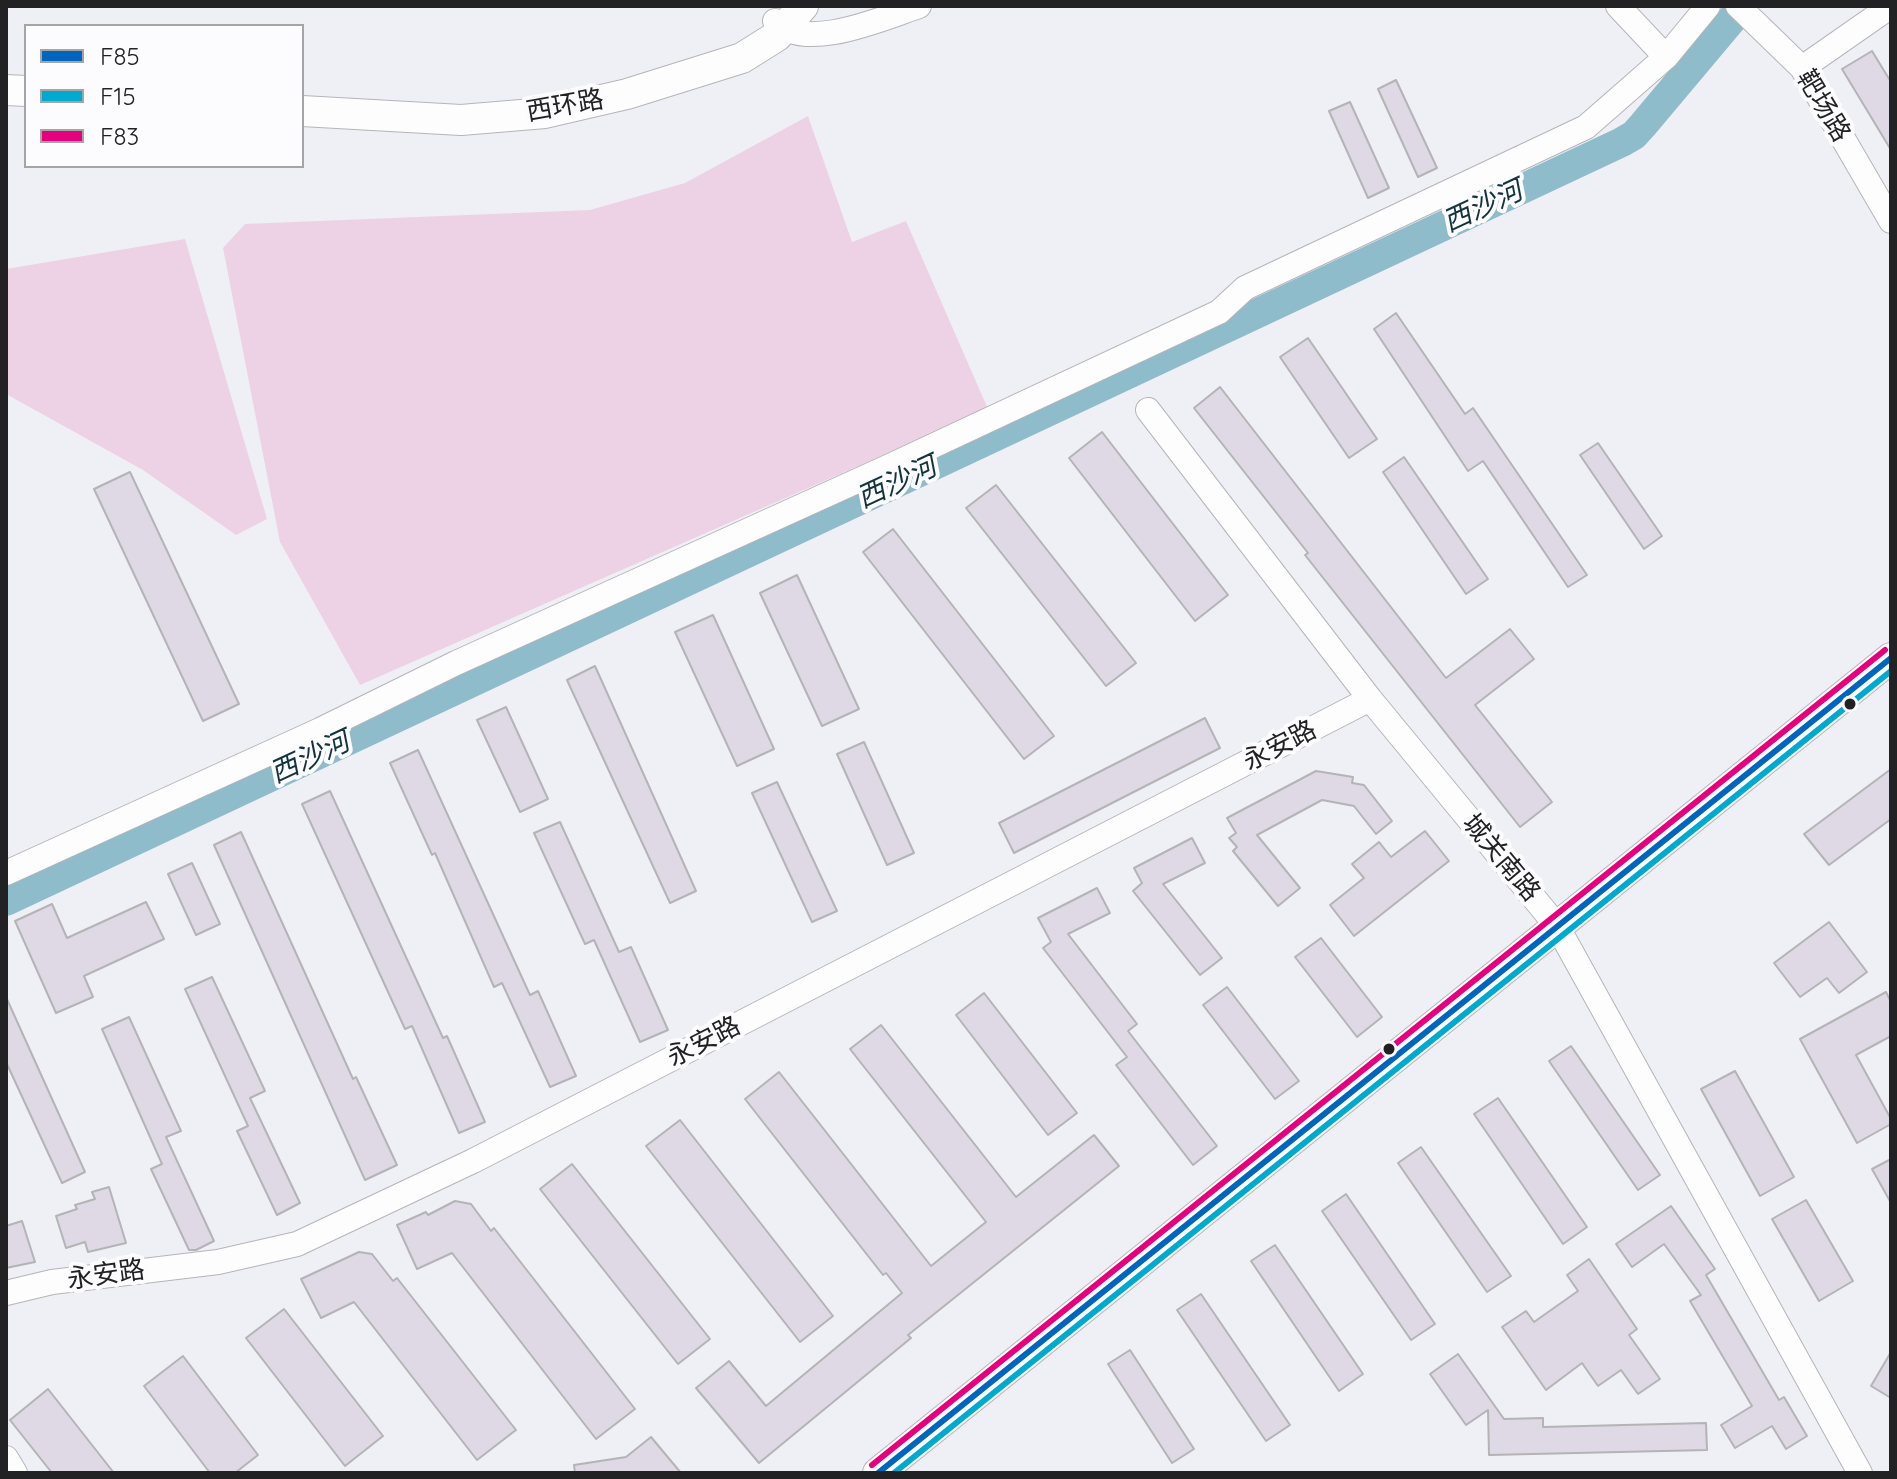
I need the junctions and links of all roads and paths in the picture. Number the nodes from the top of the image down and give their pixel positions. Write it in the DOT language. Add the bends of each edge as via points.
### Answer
graph roads {
  1 [pos="803,6"];
  2 [pos="919,6"];
  3 [pos="1618,6"];
  4 [pos="1708,6"];
  5 [pos="1738,6"];
  6 [pos="1891,6"];
  7 [pos="783,19"];
  8 [pos="1666,57"];
  9 [pos="1802,68"];
  10 [pos="304,100"];
  11 [pos="304,111"];
  12 [pos="1891,221"];
  13 [pos="1148,410"];
  14 [pos="1891,658"];
  15 [pos="1370,699"];
  16 [pos="6,873"];
  17 [pos="1557,926"];
  18 [pos="6,1293"];
  19 [pos="6,1458"];
  20 [pos="15,1473"];
  21 [pos="878,1473"];
  22 [pos="1860,1473"];
  1 -- 7 [label="main road, 西环路"];
  2 -- 7 [label="street" via="817,36"];
  3 -- 8 [label="street"];
  4 -- 8 [label="street"];
  5 -- 9 [label="street, 靶场路"];
  6 -- 9 [label="street"];
  7 -- 10 [label="main road, 西环路" via="713,56 565,97 466,108"];
  7 -- 11 [label="main road, 西环路" via="758,49 725,65 545,113 461,120"];
  8 -- 16 [label="street" via="1586,127 1245,288 1219,312"];
  9 -- 12 [label="street, 靶场路"];
  13 -- 15 [label="street, 城关南路"];
  14 -- 17 [label="main road"];
  15 -- 17 [label="street, 城关南路"];
  15 -- 18 [label="street, 永安路" via="487,1154 297,1244 218,1262 52,1282"];
  17 -- 21 [label="main road"];
  17 -- 22 [label="street, 城关南路"];
  19 -- 20 [label="street"];
}
